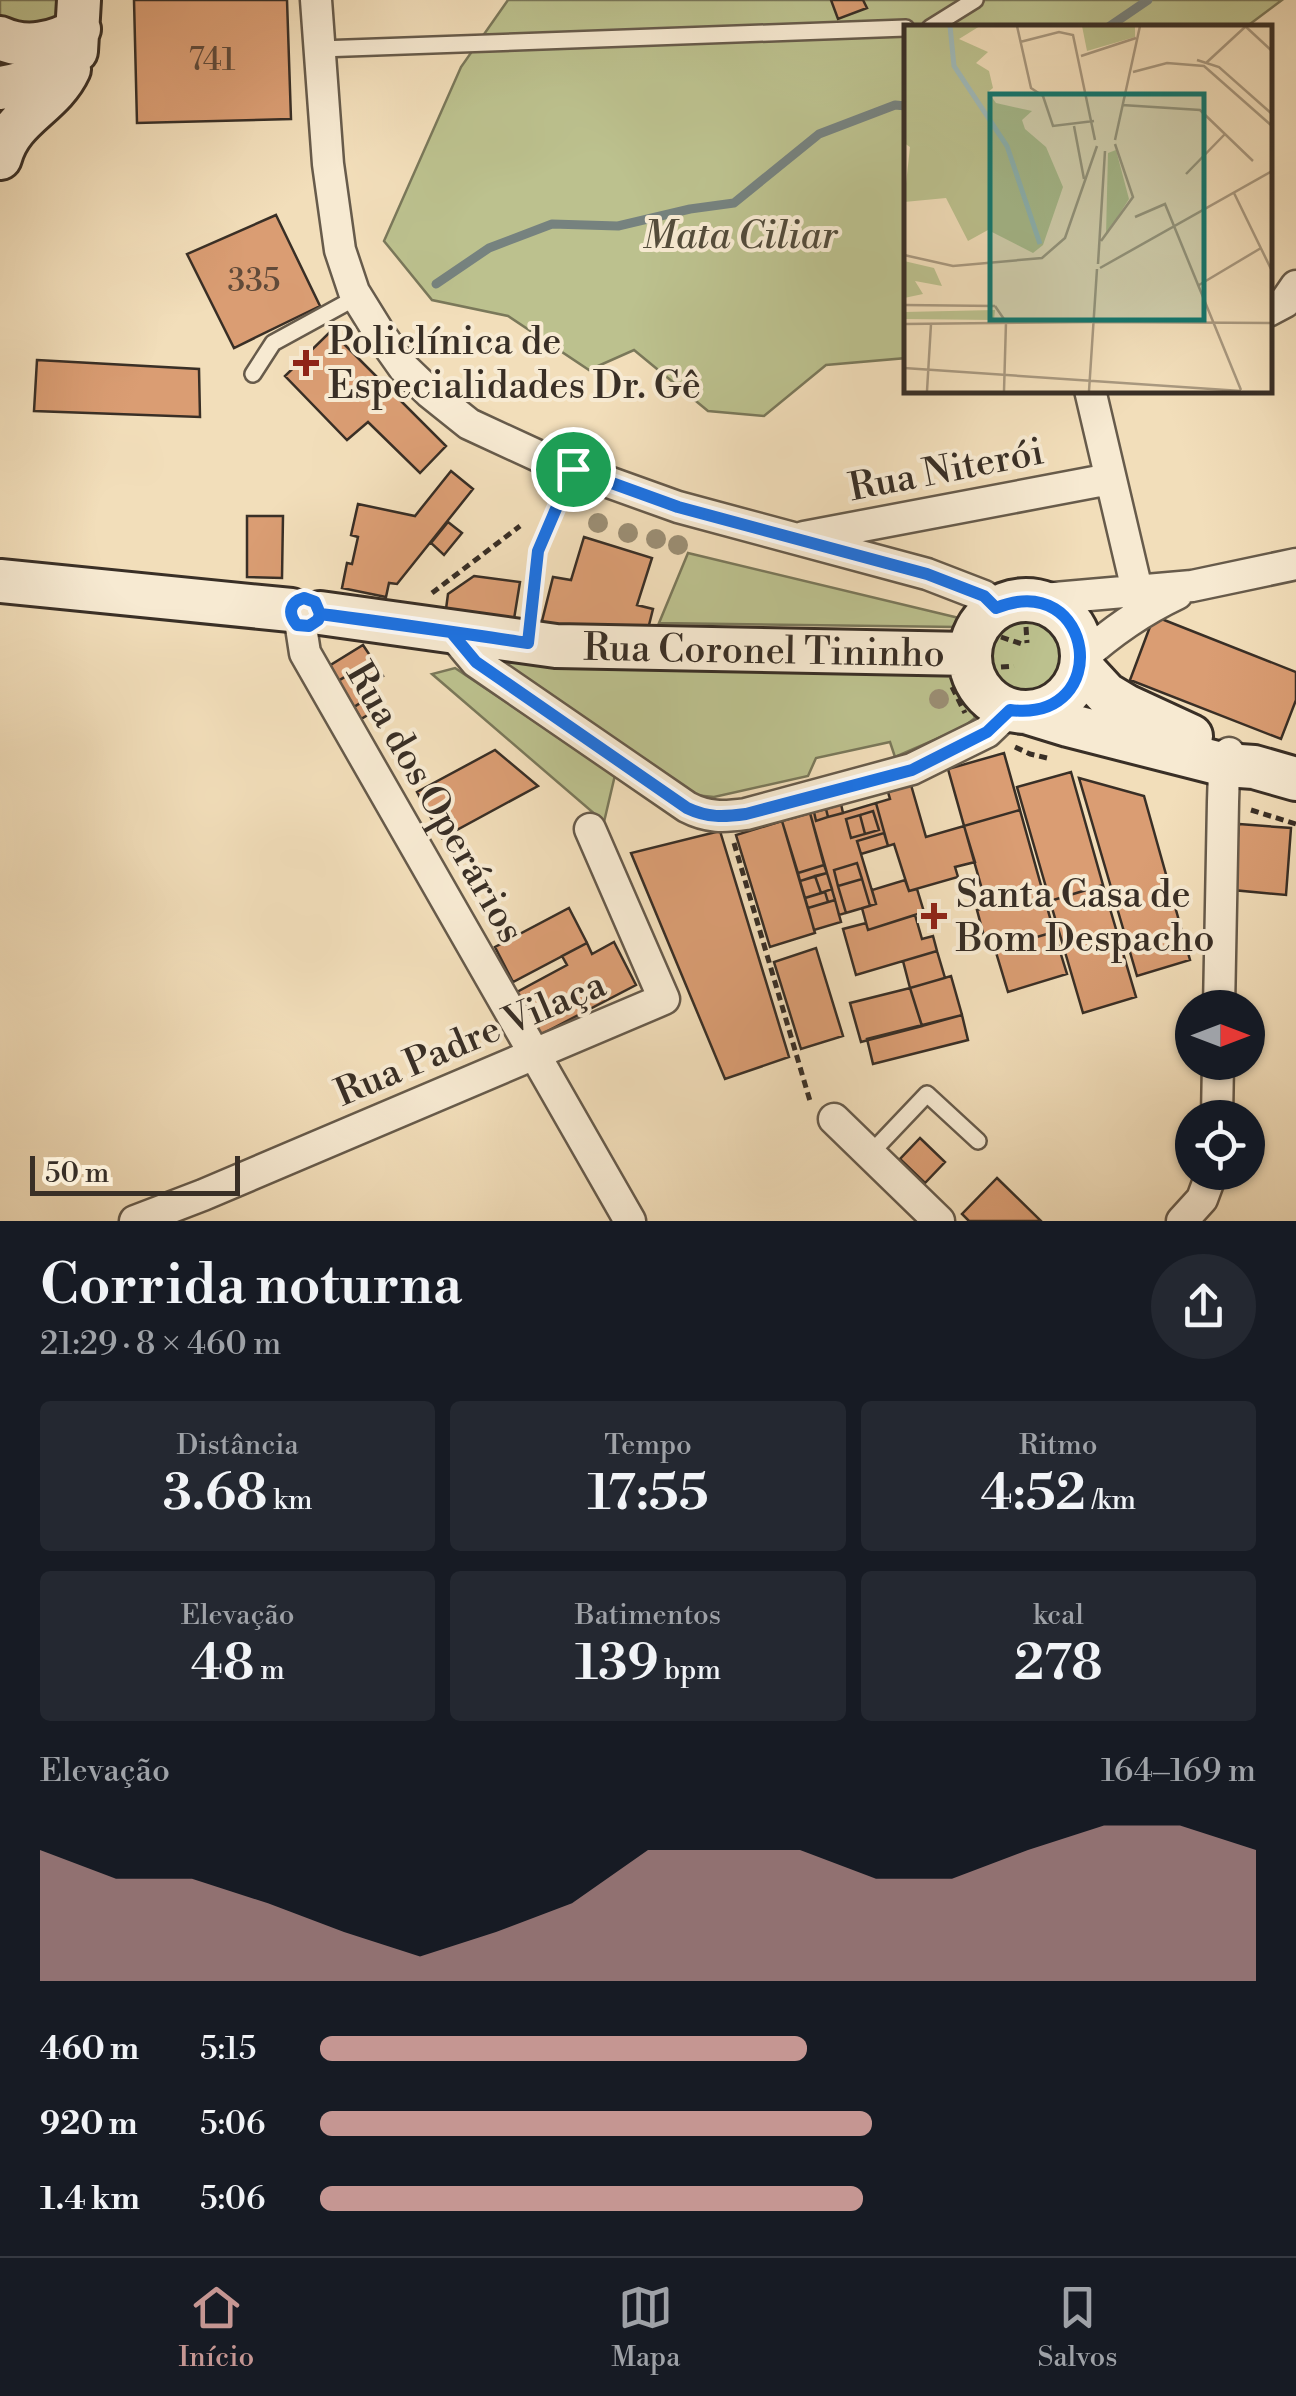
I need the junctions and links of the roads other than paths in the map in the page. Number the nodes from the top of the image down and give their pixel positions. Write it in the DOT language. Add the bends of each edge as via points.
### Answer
graph roads {
  1 [pos="316,0"];
  2 [pos="975,0"];
  3 [pos="935,25"];
  4 [pos="78,27"];
  5 [pos="904,28"];
  6 [pos="0,38"];
  7 [pos="320,49"];
  8 [pos="0,88"];
  9 [pos="0,158"];
  10 [pos="1296,286"];
  11 [pos="357,297"];
  12 [pos="1271,309"];
  13 [pos="254,374"];
  14 [pos="1090,392"];
  15 [pos="1110,479"];
  16 [pos="797,538"];
  17 [pos="1296,564"];
  18 [pos="0,582"];
  19 [pos="1192,586"];
  20 [pos="1137,590"];
  21 [pos="1014,604"];
  22 [pos="304,617"];
  23 [pos="451,632"];
  24 [pos="970,654"];
  25 [pos="1081,663"];
  26 [pos="1019,712"];
  27 [pos="1236,761"];
  28 [pos="1296,779"];
  29 [pos="590,828"];
  30 [pos="1220,990"];
  31 [pos="534,1054"];
  32 [pos="822,1110"];
  33 [pos="978,1141"];
  34 [pos="870,1154"];
  35 [pos="1205,1190"];
  36 [pos="210,1208"];
  37 [pos="134,1221"];
  38 [pos="630,1221"];
  39 [pos="939,1221"];
  40 [pos="1182,1221"];
  1 -- 7 [label="street"];
  2 -- 3 [label="lane"];
  4 -- 6 [label="main road" via="64,38 30,45"];
  4 -- 8 [label="main road" via="58,67"];
  4 -- 9 [label="main road" via="66,76 11,131"];
  5 -- 7 [label="lane"];
  7 -- 11 [label="street" via="340,250"];
  10 -- 12 [label="street"];
  11 -- 13 [label="lane" via="274,343"];
  11 -- 16 [label="street" via="404,368 470,424 678,507"];
  14 -- 15 [label="street"];
  15 -- 16 [label="street, Rua Niterói"];
  15 -- 20 [label="street"];
  16 -- 21 [label="street"];
  17 -- 19 [label="street"];
  18 -- 22 [label="main road, Rua Coronel Tininho"];
  19 -- 20 [label="street"];
  19 -- 25 [label="street" via="1109,634"];
  20 -- 21 [label="street"];
  21 -- 24 [label="main road" via="982,620"];
  21 -- 25 [label="main road" via="1050,605 1065,616 1076,630"];
  22 -- 23 [label="main road, Rua Coronel Tininho"];
  22 -- 31 [label="street, Rua dos Operários" via="305,652"];
  23 -- 24 [label="main road, Rua Coronel Tininho" via="556,646"];
  23 -- 26 [label="street" via="476,662 702,815 746,814 912,770"];
  24 -- 26 [label="main road" via="980,689"];
  25 -- 26 [label="main road" via="1062,699"];
  25 -- 27 [label="main road" via="1106,694"];
  26 -- 27 [label="main road"];
  27 -- 28 [label="main road"];
  27 -- 30 [label="street"];
  29 -- 31 [label="street, Rua Padre Vilaça" via="664,999"];
  31 -- 36 [label="street, Rua Padre Vilaça"];
  31 -- 38 [label="street, Rua dos Operários"];
  32 -- 34 [label="street"];
  33 -- 34 [label="lane" via="927,1094"];
  34 -- 39 [label="street"];
  35 -- 40 [label="street"];
  36 -- 37 [label="street, Rua Padre Vilaça"];
}
